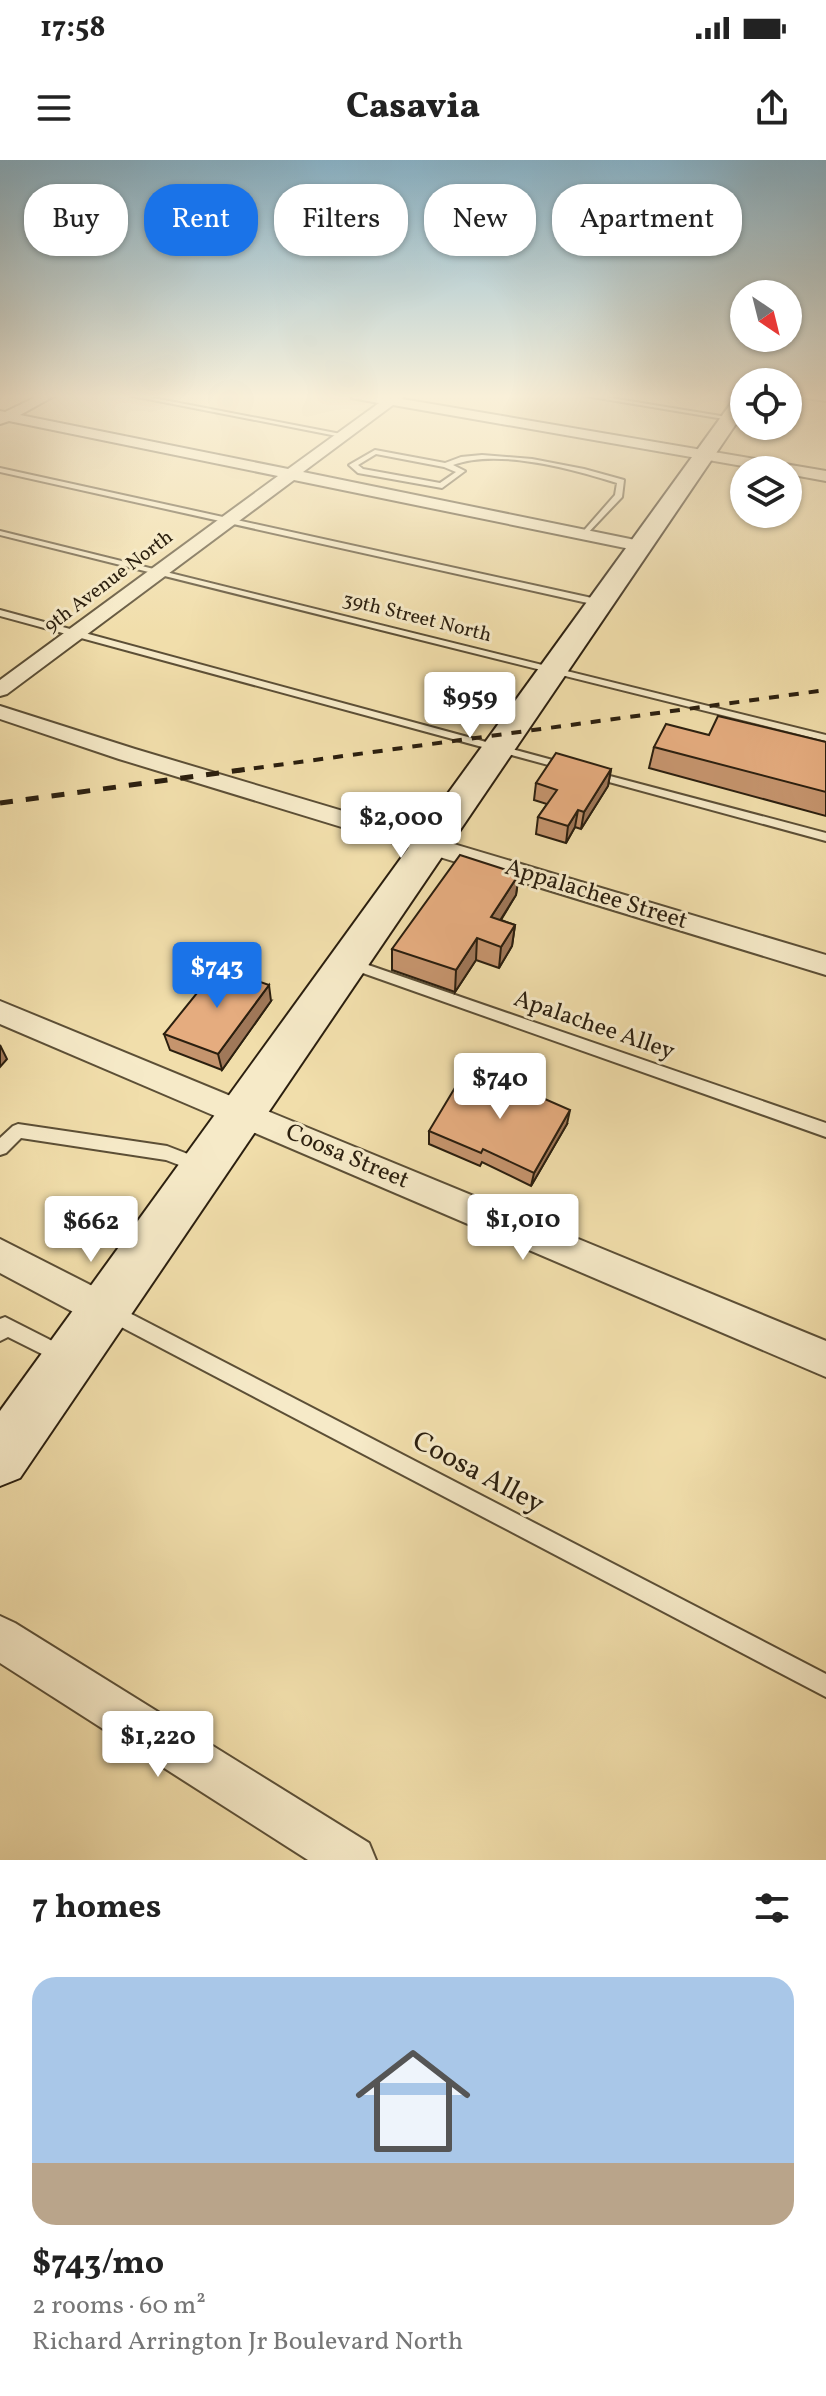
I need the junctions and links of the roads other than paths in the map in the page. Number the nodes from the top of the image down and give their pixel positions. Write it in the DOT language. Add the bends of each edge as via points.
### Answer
graph roads {
  1 [pos="20,474"];
  2 [pos="286,474"];
  3 [pos="379,474"];
  4 [pos="457,474"];
  5 [pos="600,474"];
  6 [pos="690,474"];
  7 [pos="289,475"];
  8 [pos="442,486"];
  9 [pos="426,503"];
  10 [pos="228,520"];
  11 [pos="0,533"];
  12 [pos="584,535"];
  13 [pos="640,546"];
  14 [pos="161,572"];
  15 [pos="601,603"];
  16 [pos="0,613"];
  17 [pos="77,634"];
  18 [pos="553,670"];
  19 [pos="0,690"];
  20 [pos="0,712"];
  21 [pos="826,738"];
  22 [pos="498,749"];
  23 [pos="826,837"];
  24 [pos="431,844"];
  25 [pos="347,963"];
  26 [pos="826,965"];
  27 [pos="0,1012"];
  28 [pos="242,1113"];
  29 [pos="826,1130"];
  30 [pos="0,1148"];
  31 [pos="204,1167"];
  32 [pos="0,1255"];
  33 [pos="104,1310"];
  34 [pos="0,1332"];
  35 [pos="70,1358"];
  36 [pos="826,1359"];
  37 [pos="0,1458"];
  38 [pos="0,1638"];
  39 [pos="826,1686"];
  40 [pos="352,1860"];
  1 -- 10 [label="lane"];
  2 -- 7 [label="street"];
  3 -- 8 [label="lane"];
  4 -- 8 [label="lane"];
  5 -- 12 [label="lane" via="621,482 619,495"];
  6 -- 13 [label="street"];
  7 -- 9 [label="street"];
  7 -- 10 [label="street, 9th Avenue North"];
  8 -- 9 [label="lane"];
  9 -- 12 [label="street"];
  10 -- 14 [label="street, 9th Avenue North"];
  10 -- 15 [label="lane"];
  11 -- 14 [label="lane, 39th Street North"];
  12 -- 13 [label="street"];
  13 -- 15 [label="street"];
  14 -- 17 [label="street, 9th Avenue North"];
  14 -- 18 [label="lane, 39th Street North"];
  15 -- 18 [label="street"];
  16 -- 17 [label="lane"];
  17 -- 19 [label="street, 9th Avenue North"];
  17 -- 22 [label="lane"];
  18 -- 21 [label="lane, 39th Street North"];
  18 -- 22 [label="street"];
  20 -- 24 [label="street, Appalachee Street"];
  22 -- 23 [label="lane"];
  22 -- 24 [label="street"];
  24 -- 25 [label="street"];
  24 -- 26 [label="street, Appalachee Street"];
  25 -- 28 [label="street"];
  25 -- 29 [label="lane, Apalachee Alley"];
  27 -- 28 [label="street, Coosa Street"];
  28 -- 31 [label="street"];
  28 -- 36 [label="street, Coosa Street"];
  30 -- 31 [label="lane" via="18,1131 167,1153"];
  31 -- 33 [label="street"];
  32 -- 33 [label="street"];
  33 -- 35 [label="street"];
  33 -- 39 [label="lane, Coosa Alley"];
  34 -- 35 [label="lane" via="5,1326"];
  35 -- 37 [label="street"];
  38 -- 40 [label="street"];
}
